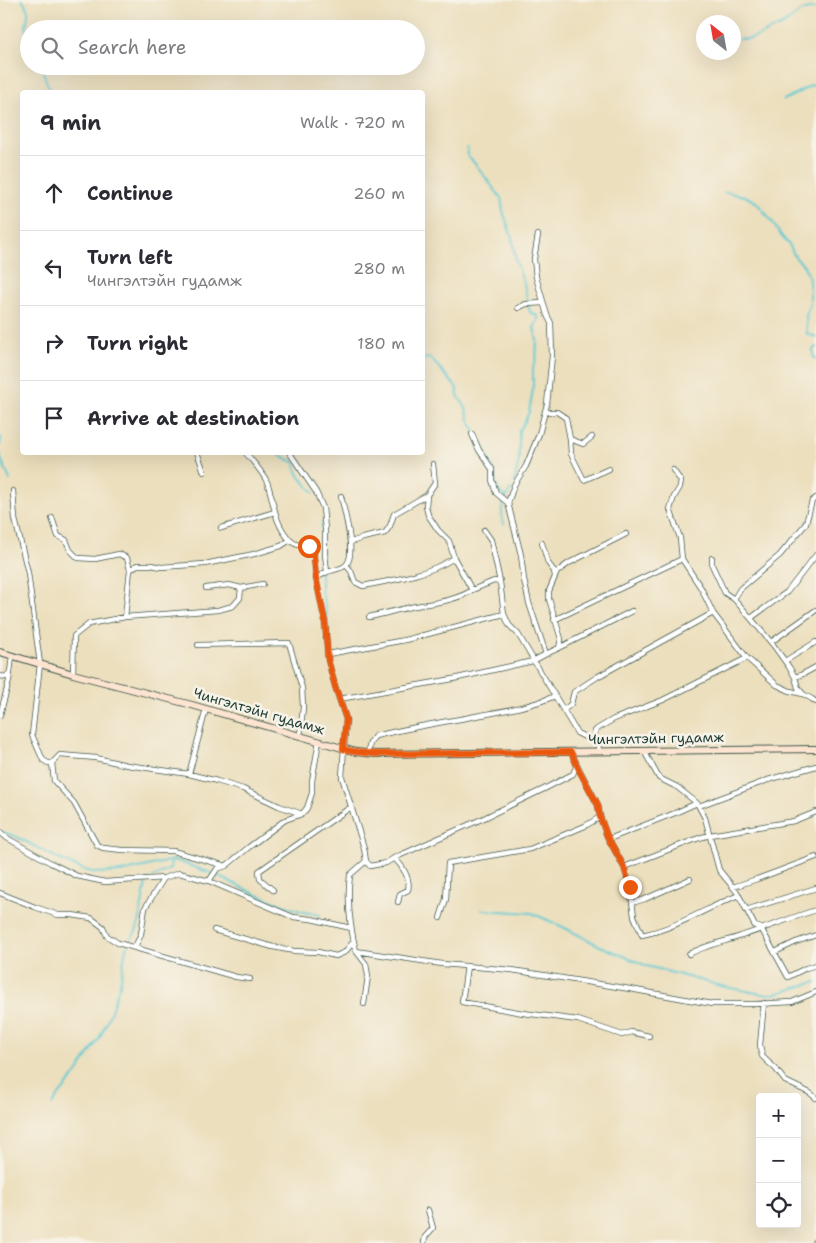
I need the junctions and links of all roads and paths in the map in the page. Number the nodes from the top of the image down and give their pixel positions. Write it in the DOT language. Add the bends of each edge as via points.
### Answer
graph roads {
  1 [pos="538,235"];
  2 [pos="544,303"];
  3 [pos="518,308"];
  4 [pos="545,412"];
  5 [pos="472,434"];
  6 [pos="592,437"];
  7 [pos="570,439"];
  8 [pos="198,455"];
  9 [pos="247,455"];
  10 [pos="291,455"];
  11 [pos="433,464"];
  12 [pos="609,469"];
  13 [pos="674,470"];
  14 [pos="204,472"];
  15 [pos="13,491"];
  16 [pos="427,494"];
  17 [pos="341,496"];
  18 [pos="816,498"];
  19 [pos="508,503"];
  20 [pos="275,512"];
  21 [pos="52,518"];
  22 [pos="221,528"];
  23 [pos="484,530"];
  24 [pos="626,534"];
  25 [pos="290,540"];
  26 [pos="351,542"];
  27 [pos="542,543"];
  28 [pos="816,555"];
  29 [pos="454,558"];
  30 [pos="712,558"];
  31 [pos="682,559"];
  32 [pos="346,565"];
  33 [pos="130,570"];
  34 [pos="327,572"];
  35 [pos="316,578"];
  36 [pos="555,578"];
  37 [pos="500,582"];
  38 [pos="263,584"];
  39 [pos="206,588"];
  40 [pos="241,588"];
  41 [pos="472,590"];
  42 [pos="734,599"];
  43 [pos="816,610"];
  44 [pos="632,611"];
  45 [pos="504,614"];
  46 [pos="713,614"];
  47 [pos="125,617"];
  48 [pos="369,617"];
  49 [pos="751,618"];
  50 [pos="554,620"];
  51 [pos="771,642"];
  52 [pos="816,642"];
  53 [pos="198,645"];
  54 [pos="559,648"];
  55 [pos="0,652"];
  56 [pos="328,654"];
  57 [pos="546,654"];
  58 [pos="12,656"];
  59 [pos="747,658"];
  60 [pos="533,661"];
  61 [pos="785,662"];
  62 [pos="40,664"];
  63 [pos="816,667"];
  64 [pos="10,671"];
  65 [pos="73,674"];
  66 [pos="0,676"];
  67 [pos="794,677"];
  68 [pos="803,694"];
  69 [pos="555,696"];
  70 [pos="339,699"];
  71 [pos="816,702"];
  72 [pos="206,709"];
  73 [pos="564,710"];
  74 [pos="0,715"];
  75 [pos="300,736"];
  76 [pos="594,737"];
  77 [pos="319,742"];
  78 [pos="343,749"];
  79 [pos="816,750"];
  80 [pos="644,751"];
  81 [pos="571,752"];
  82 [pos="600,752"];
  83 [pos="368,753"];
  84 [pos="52,763"];
  85 [pos="577,765"];
  86 [pos="816,766"];
  87 [pos="189,774"];
  88 [pos="698,804"];
  89 [pos="351,807"];
  90 [pos="816,812"];
  91 [pos="302,814"];
  92 [pos="600,817"];
  93 [pos="0,832"];
  94 [pos="710,835"];
  95 [pos="609,840"];
  96 [pos="394,858"];
  97 [pos="816,858"];
  98 [pos="366,861"];
  99 [pos="226,866"];
  100 [pos="624,867"];
  101 [pos="164,878"];
  102 [pos="690,879"];
  103 [pos="209,882"];
  104 [pos="733,887"];
  105 [pos="816,888"];
  106 [pos="273,890"];
  107 [pos="0,893"];
  108 [pos="739,895"];
  109 [pos="398,902"];
  110 [pos="632,903"];
  111 [pos="746,910"];
  112 [pos="816,910"];
  113 [pos="440,918"];
  114 [pos="352,928"];
  115 [pos="761,928"];
  116 [pos="214,930"];
  117 [pos="816,935"];
  118 [pos="354,941"];
  119 [pos="135,947"];
  120 [pos="356,951"];
  121 [pos="775,952"];
  122 [pos="689,954"];
  123 [pos="816,965"];
  124 [pos="467,966"];
  125 [pos="250,979"];
  126 [pos="816,992"];
  127 [pos="764,1003"];
  128 [pos="364,1004"];
  129 [pos="649,1036"];
  130 [pos="816,1098"];
  131 [pos="428,1210"];
  132 [pos="424,1243"];
  1 -- 2 [label="street" via="534,259"];
  2 -- 3 [label="street"];
  2 -- 4 [label="street" via="551,323 552,356"];
  4 -- 7 [label="street" via="557,412 566,418"];
  4 -- 19 [label="street" via="526,466"];
  5 -- 19 [label="street" via="492,469 496,493"];
  6 -- 7 [label="street" via="583,444"];
  7 -- 12 [label="street" via="571,454 584,480"];
  8 -- 14 [label="street"];
  9 -- 20 [label="street" via="267,482"];
  10 -- 34 [label="street" via="323,508"];
  11 -- 16 [label="street" via="435,483"];
  13 -- 31 [label="street" via="681,481 670,509 680,538"];
  15 -- 62 [label="street"];
  16 -- 26 [label="street" via="394,514 385,533"];
  16 -- 29 [label="street" via="428,514 450,541"];
  17 -- 26 [label="street"];
  18 -- 42 [label="street" via="804,526 780,555 740,589"];
  19 -- 57 [label="street" via="529,603"];
  20 -- 22 [label="street"];
  20 -- 25 [label="street"];
  21 -- 33 [label="street" via="58,536 66,540 78,558 96,559 119,554 127,558"];
  23 -- 37 [label="street" via="491,540"];
  24 -- 36 [label="street" via="570,563 557,572"];
  25 -- 33 [label="street" via="262,552 204,564 136,566"];
  25 -- 35 [label="street" via="296,545 313,548"];
  26 -- 32 [label="street" via="350,559"];
  27 -- 36 [label="street"];
  28 -- 49 [label="street" via="786,592"];
  29 -- 32 [label="street" via="442,566 404,578 363,586 355,582"];
  29 -- 41 [label="street"];
  30 -- 42 [label="street" via="725,593"];
  31 -- 46 [label="street"];
  31 -- 50 [label="street"];
  32 -- 34 [label="street"];
  33 -- 47 [label="street"];
  34 -- 35 [label="street"];
  35 -- 56 [label="street"];
  36 -- 50 [label="street" via="549,592"];
  37 -- 41 [label="street" via="494,580"];
  37 -- 45 [label="street"];
  38 -- 40 [label="street"];
  39 -- 40 [label="street" via="228,585"];
  40 -- 47 [label="street" via="240,598 233,606 209,611"];
  41 -- 48 [label="street" via="438,602"];
  42 -- 49 [label="street"];
  43 -- 51 [label="street"];
  44 -- 54 [label="street"];
  45 -- 56 [label="street" via="405,640"];
  45 -- 60 [label="street"];
  46 -- 59 [label="street"];
  46 -- 73 [label="street" via="597,677 574,692 571,704"];
  47 -- 65 [label="street" via="89,624 74,636"];
  49 -- 51 [label="street"];
  50 -- 54 [label="street" via="561,639"];
  51 -- 61 [label="street"];
  52 -- 61 [label="street"];
  53 -- 75 [label="street" via="289,643 302,688"];
  54 -- 57 [label="street"];
  55 -- 58 [label="main road, Чингэлтэйн гудамж"];
  56 -- 70 [label="street"];
  57 -- 60 [label="street"];
  58 -- 62 [label="main road, Чингэлтэйн гудамж"];
  58 -- 64 [label="street"];
  59 -- 68 [label="street" via="777,685"];
  59 -- 76 [label="street" via="663,700 614,719 595,731"];
  60 -- 69 [label="street"];
  60 -- 70 [label="street"];
  61 -- 67 [label="street"];
  62 -- 65 [label="main road, Чингэлтэйн гудамж"];
  62 -- 84 [label="street" via="32,735 43,760"];
  63 -- 67 [label="street"];
  64 -- 66 [label="street" via="6,677"];
  64 -- 74 [label="street"];
  65 -- 72 [label="main road, Чингэлтэйн гудамж"];
  67 -- 68 [label="street"];
  68 -- 71 [label="street"];
  69 -- 73 [label="street"];
  69 -- 83 [label="street" via="501,712 375,736"];
  70 -- 78 [label="street" via="346,719"];
  72 -- 75 [label="main road, Чингэлтэйн гудамж"];
  72 -- 87 [label="street"];
  73 -- 76 [label="street" via="579,735"];
  75 -- 77 [label="main road, Чингэлтэйн гудамж"];
  76 -- 82 [label="street"];
  77 -- 78 [label="main road, Чингэлтэйн гудамж"];
  77 -- 91 [label="street" via="312,793"];
  78 -- 83 [label="main road, Чингэлтэйн гудамж"];
  78 -- 89 [label="street" via="342,777"];
  79 -- 80 [label="main road, Чингэлтэйн гудамж"];
  80 -- 82 [label="main road, Чингэлтэйн гудамж"];
  80 -- 88 [label="street" via="659,778 677,786"];
  81 -- 82 [label="main road, Чингэлтэйн гудамж"];
  81 -- 83 [label="main road, Чингэлтэйн гудамж"];
  81 -- 85 [label="street"];
  84 -- 87 [label="street" via="60,755"];
  84 -- 99 [label="street" via="54,781 74,803 97,845 122,850 173,851"];
  85 -- 92 [label="street" via="598,805"];
  85 -- 96 [label="street" via="573,774 544,789"];
  86 -- 88 [label="street"];
  87 -- 91 [label="street" via="243,789"];
  88 -- 94 [label="street"];
  88 -- 95 [label="street"];
  89 -- 98 [label="street"];
  89 -- 106 [label="street" via="258,871 260,879"];
  90 -- 94 [label="street" via="794,821"];
  91 -- 99 [label="street" via="285,820"];
  92 -- 95 [label="street"];
  92 -- 113 [label="street" via="530,849 448,863 446,899"];
  93 -- 101 [label="street" via="77,876 105,882"];
  94 -- 100 [label="street"];
  94 -- 104 [label="street" via="719,870"];
  95 -- 100 [label="street"];
  96 -- 98 [label="street" via="370,866"];
  96 -- 109 [label="street" via="410,885 400,894"];
  97 -- 104 [label="street"];
  98 -- 114 [label="street" via="350,875"];
  99 -- 103 [label="street" via="217,870"];
  100 -- 110 [label="street"];
  101 -- 103 [label="street" via="179,873"];
  101 -- 119 [label="street" via="145,908 141,934"];
  102 -- 110 [label="street"];
  103 -- 114 [label="street" via="293,917"];
  104 -- 108 [label="street"];
  105 -- 111 [label="street"];
  107 -- 119 [label="street" via="58,915 91,918 103,927 107,936"];
  108 -- 110 [label="street" via="672,926 642,935"];
  108 -- 111 [label="street"];
  111 -- 115 [label="street" via="755,926"];
  112 -- 115 [label="street"];
  114 -- 118 [label="street"];
  115 -- 121 [label="street"];
  115 -- 122 [label="street"];
  116 -- 118 [label="street" via="273,948 336,956 345,952"];
  117 -- 121 [label="street"];
  118 -- 120 [label="street"];
  119 -- 125 [label="street"];
  120 -- 124 [label="street"];
  120 -- 128 [label="street" via="366,964 368,976"];
  121 -- 123 [label="street" via="788,977"];
  124 -- 127 [label="street" via="512,970 712,1004"];
  124 -- 129 [label="street" via="462,1002 578,1020 622,1035 631,1032"];
  126 -- 127 [label="street" via="792,1002"];
  127 -- 130 [label="street" via="762,1056 785,1081"];
  131 -- 132 [label="street" via="433,1228"];
}
